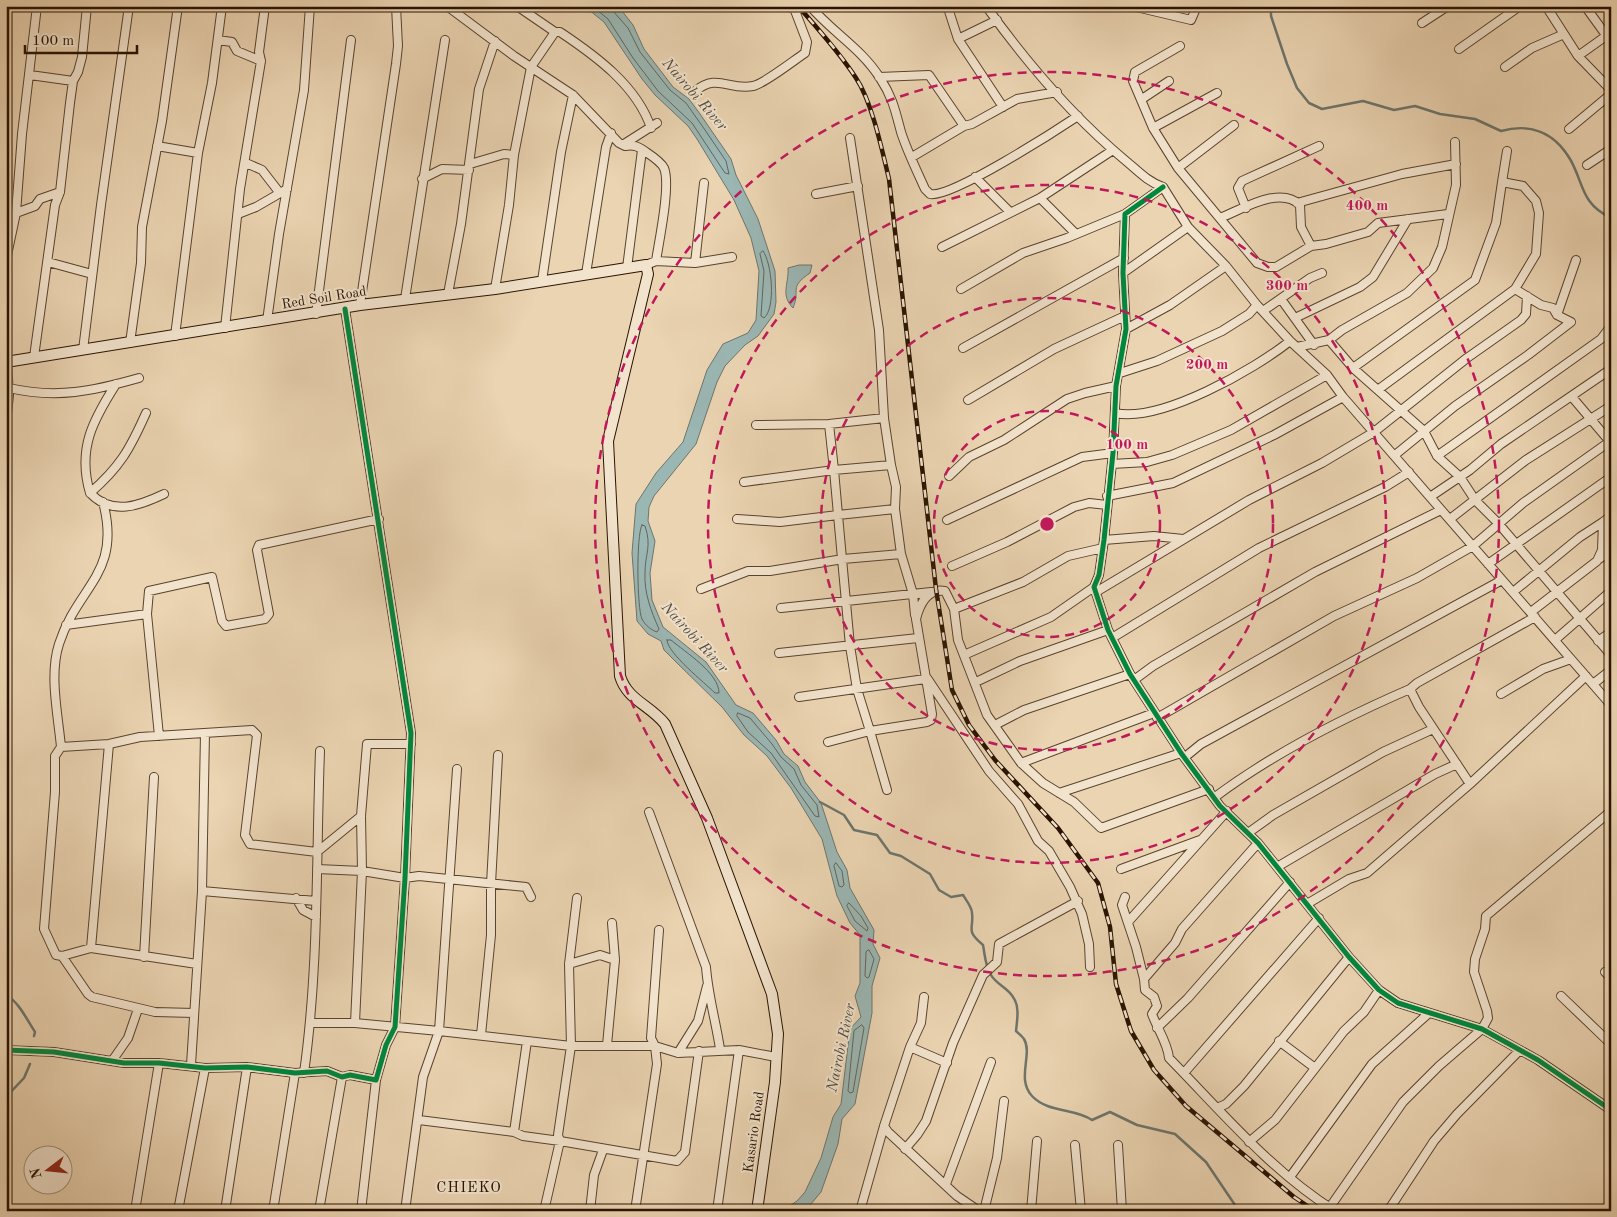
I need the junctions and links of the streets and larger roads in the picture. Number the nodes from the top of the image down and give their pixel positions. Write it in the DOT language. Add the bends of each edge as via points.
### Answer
graph roads {
  1 [pos="37,6"];
  2 [pos="87,6"];
  3 [pos="129,6"];
  4 [pos="178,6"];
  5 [pos="222,6"];
  6 [pos="265,6"];
  7 [pos="310,6"];
  8 [pos="396,6"];
  9 [pos="446,6"];
  10 [pos="517,6"];
  11 [pos="782,6"];
  12 [pos="986,6"];
  13 [pos="1132,6"];
  14 [pos="1198,6"];
  15 [pos="1448,6"];
  16 [pos="1520,6"];
  17 [pos="1546,6"];
  18 [pos="1585,6"];
  19 [pos="806,7"];
  20 [pos="794,8"];
  21 [pos="948,8"];
  22 [pos="1157,9"];
  23 [pos="996,20"];
  24 [pos="1422,23"];
  25 [pos="556,32"];
  26 [pos="1564,34"];
  27 [pos="958,39"];
  28 [pos="1608,39"];
  29 [pos="218,40"];
  30 [pos="351,40"];
  31 [pos="445,40"];
  32 [pos="495,41"];
  33 [pos="1180,46"];
  34 [pos="1459,50"];
  35 [pos="1578,56"];
  36 [pos="261,61"];
  37 [pos="531,67"];
  38 [pos="1505,67"];
  39 [pos="30,75"];
  40 [pos="879,77"];
  41 [pos="73,81"];
  42 [pos="1169,81"];
  43 [pos="1611,90"];
  44 [pos="694,92"];
  45 [pos="1056,92"];
  46 [pos="1217,93"];
  47 [pos="1611,94"];
  48 [pos="573,95"];
  49 [pos="1142,99"];
  50 [pos="1003,107"];
  51 [pos="1078,116"];
  52 [pos="1234,125"];
  53 [pos="964,126"];
  54 [pos="1153,128"];
  55 [pos="1569,129"];
  56 [pos="611,133"];
  57 [pos="850,138"];
  58 [pos="1455,142"];
  59 [pos="623,145"];
  60 [pos="157,146"];
  61 [pos="1319,146"];
  62 [pos="1611,149"];
  63 [pos="642,150"];
  64 [pos="1113,150"];
  65 [pos="1508,151"];
  66 [pos="198,153"];
  67 [pos="514,155"];
  68 [pos="912,157"];
  69 [pos="246,163"];
  70 [pos="1456,164"];
  71 [pos="1587,166"];
  72 [pos="470,167"];
  73 [pos="1178,168"];
  74 [pos="975,177"];
  75 [pos="422,179"];
  76 [pos="1502,182"];
  77 [pos="704,183"];
  78 [pos="858,186"];
  79 [pos="1163,187"];
  80 [pos="287,189"];
  81 [pos="60,192"];
  82 [pos="279,192"];
  83 [pos="816,194"];
  84 [pos="1040,198"];
  85 [pos="1297,203"];
  86 [pos="1246,208"];
  87 [pos="1010,212"];
  88 [pos="16,214"];
  89 [pos="238,214"];
  90 [pos="1125,214"];
  91 [pos="1448,214"];
  92 [pos="1220,218"];
  93 [pos="1408,220"];
  94 [pos="1188,228"];
  95 [pos="1076,234"];
  96 [pos="1311,246"];
  97 [pos="942,247"];
  98 [pos="732,257"];
  99 [pos="1124,258"];
  100 [pos="6,260"];
  101 [pos="1576,260"];
  102 [pos="48,262"];
  103 [pos="651,263"];
  104 [pos="695,263"];
  105 [pos="1226,266"];
  106 [pos="627,268"];
  107 [pos="1123,273"];
  108 [pos="1322,273"];
  109 [pos="92,274"];
  110 [pos="586,274"];
  111 [pos="542,281"];
  112 [pos="495,289"];
  113 [pos="960,289"];
  114 [pos="1516,289"];
  115 [pos="448,294"];
  116 [pos="1527,296"];
  117 [pos="405,299"];
  118 [pos="1281,300"];
  119 [pos="360,305"];
  120 [pos="1257,305"];
  121 [pos="345,309"];
  122 [pos="1263,311"];
  123 [pos="316,314"];
  124 [pos="1557,315"];
  125 [pos="1125,316"];
  126 [pos="1295,318"];
  127 [pos="267,321"];
  128 [pos="1611,326"];
  129 [pos="225,328"];
  130 [pos="1126,328"];
  131 [pos="174,336"];
  132 [pos="1290,340"];
  133 [pos="1329,340"];
  134 [pos="130,343"];
  135 [pos="1314,345"];
  136 [pos="1297,347"];
  137 [pos="962,348"];
  138 [pos="84,350"];
  139 [pos="34,357"];
  140 [pos="7,362"];
  141 [pos="1353,368"];
  142 [pos="1611,369"];
  143 [pos="1120,373"];
  144 [pos="1326,376"];
  145 [pos="139,378"];
  146 [pos="116,384"];
  147 [pos="1116,386"];
  148 [pos="1379,389"];
  149 [pos="8,393"];
  150 [pos="1342,397"];
  151 [pos="1572,397"];
  152 [pos="968,400"];
  153 [pos="1611,406"];
  154 [pos="1402,410"];
  155 [pos="146,413"];
  156 [pos="1115,413"];
  157 [pos="884,418"];
  158 [pos="1591,418"];
  159 [pos="6,424"];
  160 [pos="829,424"];
  161 [pos="756,425"];
  162 [pos="1424,431"];
  163 [pos="1374,432"];
  164 [pos="1610,443"];
  165 [pos="1113,453"];
  166 [pos="1395,455"];
  167 [pos="1437,456"];
  168 [pos="1112,464"];
  169 [pos="891,465"];
  170 [pos="834,470"];
  171 [pos="1409,472"];
  172 [pos="949,476"];
  173 [pos="1460,477"];
  174 [pos="1611,477"];
  175 [pos="744,482"];
  176 [pos="90,493"];
  177 [pos="164,494"];
  178 [pos="1430,497"];
  179 [pos="1107,500"];
  180 [pos="1475,500"];
  181 [pos="103,502"];
  182 [pos="895,509"];
  183 [pos="1441,510"];
  184 [pos="838,515"];
  185 [pos="1611,516"];
  186 [pos="379,519"];
  187 [pos="737,519"];
  188 [pos="1450,519"];
  189 [pos="947,520"];
  190 [pos="1603,522"];
  191 [pos="1498,523"];
  192 [pos="1183,540"];
  193 [pos="1103,544"];
  194 [pos="1517,545"];
  195 [pos="1473,546"];
  196 [pos="1611,551"];
  197 [pos="901,554"];
  198 [pos="843,559"];
  199 [pos="1597,561"];
  200 [pos="1488,564"];
  201 [pos="952,566"];
  202 [pos="1539,571"];
  203 [pos="1502,580"];
  204 [pos="702,589"];
  205 [pos="1095,589"];
  206 [pos="1611,591"];
  207 [pos="931,592"];
  208 [pos="1513,592"];
  209 [pos="913,594"];
  210 [pos="1557,594"];
  211 [pos="847,601"];
  212 [pos="781,608"];
  213 [pos="954,609"];
  214 [pos="147,614"];
  215 [pos="1533,615"];
  216 [pos="916,619"];
  217 [pos="1580,619"];
  218 [pos="66,625"];
  219 [pos="1611,632"];
  220 [pos="1110,634"];
  221 [pos="918,638"];
  222 [pos="1555,640"];
  223 [pos="1598,641"];
  224 [pos="850,646"];
  225 [pos="779,653"];
  226 [pos="964,655"];
  227 [pos="1611,656"];
  228 [pos="1571,659"];
  229 [pos="1611,670"];
  230 [pos="925,676"];
  231 [pos="1586,676"];
  232 [pos="1132,677"];
  233 [pos="976,682"];
  234 [pos="1593,684"];
  235 [pos="857,689"];
  236 [pos="1410,689"];
  237 [pos="1501,694"];
  238 [pos="799,697"];
  239 [pos="1611,705"];
  240 [pos="1156,715"];
  241 [pos="995,725"];
  242 [pos="1433,729"];
  243 [pos="870,731"];
  244 [pos="205,732"];
  245 [pos="159,736"];
  246 [pos="828,742"];
  247 [pos="109,744"];
  248 [pos="411,744"];
  249 [pos="61,747"];
  250 [pos="320,751"];
  251 [pos="498,755"];
  252 [pos="1183,755"];
  253 [pos="1021,763"];
  254 [pos="1457,764"];
  255 [pos="457,769"];
  256 [pos="154,777"];
  257 [pos="1470,784"];
  258 [pos="1209,789"];
  259 [pos="887,790"];
  260 [pos="1059,793"];
  261 [pos="1215,797"];
  262 [pos="1227,811"];
  263 [pos="1611,811"];
  264 [pos="649,812"];
  265 [pos="361,816"];
  266 [pos="1248,833"];
  267 [pos="1200,840"];
  268 [pos="1258,843"];
  269 [pos="317,852"];
  270 [pos="1277,867"];
  271 [pos="316,869"];
  272 [pos="1121,869"];
  273 [pos="362,871"];
  274 [pos="405,878"];
  275 [pos="449,881"];
  276 [pos="1290,882"];
  277 [pos="491,884"];
  278 [pos="202,891"];
  279 [pos="1125,896"];
  280 [pos="531,897"];
  281 [pos="296,898"];
  282 [pos="577,898"];
  283 [pos="316,901"];
  284 [pos="1078,901"];
  285 [pos="1307,904"];
  286 [pos="316,917"];
  287 [pos="1319,918"];
  288 [pos="1128,922"];
  289 [pos="612,923"];
  290 [pos="659,930"];
  291 [pos="91,948"];
  292 [pos="62,956"];
  293 [pos="144,957"];
  294 [pos="1349,957"];
  295 [pos="614,960"];
  296 [pos="197,964"];
  297 [pos="570,964"];
  298 [pos="1090,967"];
  299 [pos="1144,979"];
  300 [pos="707,986"];
  301 [pos="1379,990"];
  302 [pos="1561,996"];
  303 [pos="924,997"];
  304 [pos="138,1009"];
  305 [pos="194,1013"];
  306 [pos="1429,1013"];
  307 [pos="311,1023"];
  308 [pos="355,1023"];
  309 [pos="394,1027"];
  310 [pos="1157,1028"];
  311 [pos="1482,1029"];
  312 [pos="439,1030"];
  313 [pos="481,1035"];
  314 [pos="528,1041"];
  315 [pos="1279,1041"];
  316 [pos="1611,1044"];
  317 [pos="607,1045"];
  318 [pos="571,1046"];
  319 [pos="655,1046"];
  320 [pos="910,1048"];
  321 [pos="720,1049"];
  322 [pos="6,1050"];
  323 [pos="739,1050"];
  324 [pos="1520,1050"];
  325 [pos="699,1052"];
  326 [pos="678,1053"];
  327 [pos="776,1057"];
  328 [pos="112,1061"];
  329 [pos="991,1062"];
  330 [pos="159,1063"];
  331 [pos="946,1063"];
  332 [pos="191,1066"];
  333 [pos="247,1067"];
  334 [pos="205,1068"];
  335 [pos="1315,1068"];
  336 [pos="295,1073"];
  337 [pos="304,1073"];
  338 [pos="1184,1073"];
  339 [pos="342,1077"];
  340 [pos="376,1080"];
  341 [pos="1004,1101"];
  342 [pos="1217,1108"];
  343 [pos="1611,1110"];
  344 [pos="419,1120"];
  345 [pos="884,1126"];
  346 [pos="514,1132"];
  347 [pos="560,1140"];
  348 [pos="1038,1141"];
  349 [pos="1249,1142"];
  350 [pos="1075,1145"];
  351 [pos="1118,1146"];
  352 [pos="905,1149"];
  353 [pos="603,1150"];
  354 [pos="644,1156"];
  355 [pos="1290,1176"];
  356 [pos="946,1184"];
  357 [pos="1333,1209"];
  358 [pos="134,1211"];
  359 [pos="178,1211"];
  360 [pos="225,1211"];
  361 [pos="273,1211"];
  362 [pos="319,1211"];
  363 [pos="361,1211"];
  364 [pos="405,1211"];
  365 [pos="544,1211"];
  366 [pos="590,1211"];
  367 [pos="635,1211"];
  368 [pos="717,1211"];
  369 [pos="758,1211"];
  370 [pos="860,1211"];
  371 [pos="979,1211"];
  372 [pos="984,1211"];
  373 [pos="1031,1211"];
  374 [pos="1081,1211"];
  375 [pos="1122,1211"];
  376 [pos="1388,1211"];
  1 -- 39 [label="street"];
  2 -- 41 [label="street" via="82,57"];
  3 -- 109 [label="street"];
  4 -- 60 [label="street"];
  5 -- 29 [label="street"];
  6 -- 36 [label="street" via="258,52"];
  7 -- 80 [label="street" via="304,90"];
  8 -- 119 [label="street" via="396,64"];
  9 -- 32 [label="street"];
  10 -- 25 [label="street"];
  11 -- 20 [label="street"];
  12 -- 23 [label="street"];
  13 -- 22 [label="street"];
  14 -- 22 [label="street" via="1192,20"];
  15 -- 24 [label="street"];
  16 -- 34 [label="street"];
  17 -- 26 [label="street"];
  18 -- 28 [label="street"];
  19 -- 20 [label="street"];
  19 -- 40 [label="street" via="860,52"];
  20 -- 44 [label="street" via="807,42 804,53 756,86 714,81 703,84"];
  21 -- 27 [label="street"];
  23 -- 27 [label="street"];
  23 -- 45 [label="street"];
  25 -- 37 [label="street"];
  25 -- 59 [label="street" via="587,50 612,72 642,106 654,126"];
  26 -- 35 [label="street"];
  26 -- 38 [label="street" via="1532,48"];
  27 -- 50 [label="street"];
  28 -- 35 [label="street"];
  29 -- 36 [label="street" via="232,42 237,51"];
  29 -- 66 [label="street"];
  30 -- 123 [label="street"];
  31 -- 75 [label="street"];
  32 -- 37 [label="street"];
  32 -- 72 [label="street" via="479,89"];
  33 -- 49 [label="street" via="1134,72 1133,81"];
  35 -- 43 [label="street"];
  36 -- 69 [label="street"];
  37 -- 48 [label="street"];
  37 -- 67 [label="street"];
  39 -- 41 [label="street"];
  39 -- 88 [label="street"];
  40 -- 53 [label="street" via="929,76"];
  40 -- 68 [label="street" via="895,104"];
  41 -- 81 [label="street"];
  42 -- 49 [label="street"];
  45 -- 50 [label="street" via="1017,99"];
  45 -- 51 [label="street"];
  46 -- 54 [label="street"];
  47 -- 55 [label="street"];
  48 -- 56 [label="street"];
  48 -- 111 [label="street"];
  49 -- 54 [label="street"];
  50 -- 53 [label="street"];
  51 -- 64 [label="street"];
  51 -- 74 [label="street"];
  52 -- 73 [label="street"];
  53 -- 68 [label="street"];
  54 -- 73 [label="street"];
  56 -- 59 [label="street"];
  56 -- 110 [label="street"];
  57 -- 78 [label="street"];
  58 -- 70 [label="street"];
  59 -- 63 [label="street" via="631,144"];
  60 -- 66 [label="street"];
  60 -- 134 [label="street" via="142,227 141,263"];
  61 -- 86 [label="street" via="1242,180 1238,188"];
  62 -- 71 [label="street"];
  63 -- 103 [label="street" via="664,168 666,178"];
  63 -- 106 [label="street"];
  64 -- 79 [label="street" via="1152,184"];
  64 -- 84 [label="street"];
  65 -- 76 [label="street"];
  66 -- 131 [label="street"];
  67 -- 72 [label="street" via="504,154"];
  67 -- 112 [label="street"];
  68 -- 74 [label="street" via="930,194 935,195"];
  69 -- 82 [label="street" via="262,170"];
  69 -- 89 [label="street"];
  70 -- 85 [label="street" via="1402,174"];
  70 -- 91 [label="street" via="1456,185"];
  72 -- 75 [label="street" via="442,169"];
  72 -- 115 [label="street"];
  73 -- 92 [label="street"];
  74 -- 87 [label="street"];
  75 -- 117 [label="street"];
  76 -- 114 [label="street" via="1523,186 1536,201 1539,213 1534,259"];
  76 -- 141 [label="street" via="1496,224 1475,280"];
  77 -- 104 [label="street"];
  78 -- 83 [label="street"];
  78 -- 157 [label="street" via="879,330"];
  79 -- 90 [label="street"];
  79 -- 94 [label="street"];
  80 -- 82 [label="street"];
  80 -- 127 [label="street"];
  81 -- 88 [label="street" via="40,199 35,206"];
  81 -- 102 [label="street" via="55,205"];
  82 -- 89 [label="street"];
  84 -- 87 [label="street"];
  84 -- 95 [label="street"];
  85 -- 86 [label="street" via="1274,197"];
  85 -- 96 [label="street" via="1302,212 1301,227"];
  86 -- 92 [label="street"];
  87 -- 97 [label="street"];
  88 -- 100 [label="street"];
  89 -- 129 [label="street"];
  90 -- 95 [label="street"];
  90 -- 99 [label="street"];
  91 -- 93 [label="street"];
  91 -- 133 [label="street" via="1442,247 1433,268 1407,293"];
  92 -- 96 [label="street" via="1252,259 1262,266 1276,267"];
  93 -- 96 [label="street" via="1378,223 1368,232"];
  93 -- 126 [label="street" via="1373,277 1360,287"];
  94 -- 105 [label="street"];
  94 -- 107 [label="street"];
  95 -- 113 [label="street" via="1023,252"];
  98 -- 104 [label="street"];
  99 -- 107 [label="street"];
  99 -- 137 [label="street"];
  101 -- 124 [label="street"];
  102 -- 109 [label="street"];
  102 -- 139 [label="street"];
  103 -- 104 [label="street"];
  103 -- 106 [label="street, Red Soil Road"];
  103 -- 327 [label="street, Kasario Road" via="608,441 620,676 629,696 658,715 665,724 698,797 772,994 778,1034"];
  105 -- 120 [label="street"];
  105 -- 130 [label="street" via="1170,305"];
  106 -- 110 [label="street, Red Soil Road"];
  107 -- 125 [label="street"];
  108 -- 118 [label="street"];
  109 -- 138 [label="street"];
  110 -- 111 [label="street, Red Soil Road"];
  111 -- 112 [label="street, Red Soil Road"];
  112 -- 115 [label="street, Red Soil Road"];
  114 -- 116 [label="street"];
  114 -- 148 [label="street"];
  115 -- 117 [label="street, Red Soil Road"];
  116 -- 124 [label="street" via="1553,308"];
  116 -- 154 [label="street" via="1526,314 1521,320"];
  117 -- 119 [label="street, Red Soil Road"];
  118 -- 122 [label="street"];
  118 -- 126 [label="street"];
  119 -- 121 [label="street, Red Soil Road"];
  120 -- 122 [label="street"];
  120 -- 143 [label="street" via="1222,332 1157,361"];
  121 -- 123 [label="street, Red Soil Road"];
  121 -- 186 [label="street"];
  122 -- 132 [label="street"];
  123 -- 127 [label="street, Red Soil Road"];
  124 -- 162 [label="street" via="1572,322"];
  125 -- 130 [label="street"];
  125 -- 152 [label="street" via="1054,349"];
  126 -- 135 [label="street"];
  127 -- 129 [label="street, Red Soil Road"];
  128 -- 167 [label="street" via="1601,339"];
  129 -- 131 [label="street, Red Soil Road"];
  130 -- 143 [label="street"];
  131 -- 134 [label="street, Red Soil Road"];
  132 -- 136 [label="street"];
  132 -- 156 [label="street" via="1267,359 1186,399 1146,413"];
  133 -- 135 [label="street"];
  133 -- 141 [label="street"];
  134 -- 138 [label="street, Red Soil Road"];
  135 -- 136 [label="street"];
  136 -- 144 [label="street"];
  138 -- 139 [label="street, Red Soil Road"];
  139 -- 140 [label="street, Red Soil Road"];
  140 -- 149 [label="street"];
  141 -- 148 [label="street"];
  142 -- 151 [label="street"];
  143 -- 147 [label="street"];
  144 -- 150 [label="street"];
  144 -- 168 [label="street" via="1231,430 1172,455 1147,462"];
  145 -- 146 [label="street"];
  146 -- 149 [label="street" via="70,394"];
  146 -- 176 [label="street" via="97,414 85,448 86,480"];
  147 -- 156 [label="street"];
  147 -- 172 [label="street" via="1067,399 1004,440 969,457"];
  148 -- 154 [label="street"];
  149 -- 159 [label="street"];
  150 -- 163 [label="street"];
  150 -- 179 [label="street" via="1274,435 1173,483"];
  151 -- 158 [label="street"];
  151 -- 173 [label="street" via="1501,444"];
  153 -- 158 [label="street"];
  154 -- 162 [label="street"];
  154 -- 163 [label="street"];
  155 -- 176 [label="street" via="121,462"];
  156 -- 165 [label="street"];
  157 -- 160 [label="street"];
  157 -- 169 [label="street"];
  158 -- 164 [label="street"];
  158 -- 180 [label="street" via="1526,460"];
  160 -- 161 [label="street"];
  160 -- 170 [label="street"];
  162 -- 166 [label="street"];
  162 -- 167 [label="street"];
  163 -- 166 [label="street"];
  163 -- 192 [label="street"];
  164 -- 191 [label="street"];
  165 -- 168 [label="street"];
  165 -- 189 [label="street" via="1082,457"];
  166 -- 171 [label="street"];
  167 -- 173 [label="street"];
  168 -- 179 [label="street"];
  169 -- 170 [label="street"];
  169 -- 182 [label="street" via="896,487"];
  170 -- 175 [label="street"];
  170 -- 184 [label="street"];
  171 -- 178 [label="street"];
  171 -- 220 [label="street" via="1259,548"];
  173 -- 178 [label="street"];
  173 -- 180 [label="street"];
  174 -- 194 [label="street"];
  176 -- 181 [label="street"];
  177 -- 181 [label="street" via="142,504 122,508"];
  178 -- 183 [label="street"];
  179 -- 193 [label="street"];
  179 -- 201 [label="street" via="1074,507"];
  180 -- 188 [label="street"];
  180 -- 191 [label="street"];
  181 -- 218 [label="street" via="108,537 105,558 100,572"];
  182 -- 184 [label="street"];
  182 -- 197 [label="street"];
  183 -- 188 [label="street"];
  183 -- 232 [label="street" via="1294,584"];
  184 -- 187 [label="street" via="780,522"];
  184 -- 198 [label="street"];
  185 -- 190 [label="street"];
  186 -- 214 [label="street" via="259,545 257,550 269,614 265,619 226,626 212,577 149,591"];
  186 -- 248 [label="street"];
  188 -- 195 [label="street"];
  190 -- 199 [label="street" via="1602,550"];
  190 -- 202 [label="street"];
  191 -- 194 [label="street"];
  191 -- 195 [label="street"];
  192 -- 193 [label="street" via="1154,536"];
  192 -- 205 [label="street"];
  193 -- 205 [label="street"];
  193 -- 213 [label="street" via="1068,556 1024,582"];
  194 -- 200 [label="street"];
  194 -- 202 [label="street"];
  195 -- 200 [label="street"];
  195 -- 240 [label="street" via="1416,578 1334,616"];
  196 -- 199 [label="street"];
  197 -- 198 [label="street"];
  197 -- 209 [label="street"];
  198 -- 204 [label="street" via="748,571"];
  198 -- 211 [label="street"];
  199 -- 210 [label="street"];
  200 -- 203 [label="street"];
  202 -- 208 [label="street"];
  202 -- 210 [label="street"];
  203 -- 208 [label="street"];
  203 -- 252 [label="street"];
  205 -- 220 [label="street"];
  205 -- 226 [label="street" via="1051,617"];
  206 -- 217 [label="street"];
  207 -- 209 [label="street"];
  207 -- 213 [label="street" via="945,590"];
  207 -- 216 [label="street"];
  208 -- 215 [label="street"];
  209 -- 211 [label="street"];
  209 -- 216 [label="street"];
  210 -- 215 [label="street"];
  210 -- 217 [label="street"];
  211 -- 212 [label="street"];
  211 -- 224 [label="street"];
  213 -- 226 [label="street" via="956,631"];
  214 -- 218 [label="street"];
  214 -- 245 [label="street"];
  215 -- 222 [label="street"];
  215 -- 236 [label="street"];
  216 -- 221 [label="street"];
  217 -- 222 [label="street"];
  217 -- 223 [label="street"];
  218 -- 249 [label="street" via="54,666"];
  219 -- 223 [label="street"];
  220 -- 232 [label="street"];
  220 -- 233 [label="street" via="1020,661"];
  221 -- 224 [label="street"];
  221 -- 230 [label="street"];
  222 -- 228 [label="street"];
  223 -- 227 [label="street"];
  224 -- 225 [label="street"];
  224 -- 235 [label="street"];
  226 -- 233 [label="street"];
  228 -- 231 [label="street"];
  228 -- 237 [label="street" via="1543,669"];
  229 -- 234 [label="street"];
  230 -- 235 [label="street"];
  230 -- 243 [label="street" via="932,714 929,721"];
  230 -- 284 [label="street" via="989,771 1018,804"];
  231 -- 234 [label="street"];
  231 -- 257 [label="street"];
  232 -- 240 [label="street"];
  232 -- 241 [label="street" via="1024,710"];
  233 -- 241 [label="street" via="982,706"];
  234 -- 239 [label="street"];
  235 -- 238 [label="street"];
  235 -- 243 [label="street"];
  236 -- 242 [label="street"];
  236 -- 261 [label="street" via="1343,721 1245,775"];
  240 -- 252 [label="street"];
  240 -- 253 [label="street"];
  241 -- 253 [label="street"];
  242 -- 254 [label="street"];
  242 -- 266 [label="street" via="1384,752 1272,815"];
  243 -- 246 [label="street"];
  243 -- 259 [label="street"];
  244 -- 245 [label="street"];
  244 -- 269 [label="street" via="252,730 257,735 246,840 255,845"];
  244 -- 278 [label="street"];
  245 -- 247 [label="street"];
  247 -- 249 [label="street"];
  247 -- 291 [label="street"];
  248 -- 265 [label="street" via="367,744"];
  248 -- 274 [label="street"];
  249 -- 292 [label="street" via="54,756 55,792 44,930 56,955"];
  250 -- 269 [label="street"];
  251 -- 277 [label="street"];
  252 -- 258 [label="street"];
  252 -- 260 [label="street"];
  253 -- 260 [label="street"];
  254 -- 257 [label="street"];
  254 -- 270 [label="street"];
  255 -- 275 [label="street"];
  256 -- 293 [label="street"];
  257 -- 285 [label="street" via="1367,873 1349,879"];
  258 -- 260 [label="street" via="1100,828 1079,805"];
  258 -- 261 [label="street"];
  261 -- 262 [label="street"];
  262 -- 266 [label="street"];
  262 -- 267 [label="street"];
  263 -- 311 [label="street" via="1486,916 1474,972 1488,1018"];
  264 -- 300 [label="street" via="703,960"];
  265 -- 269 [label="street"];
  265 -- 273 [label="street"];
  266 -- 268 [label="street"];
  267 -- 272 [label="street"];
  267 -- 288 [label="street"];
  268 -- 270 [label="street"];
  268 -- 299 [label="street"];
  269 -- 271 [label="street"];
  270 -- 276 [label="street"];
  271 -- 273 [label="street"];
  271 -- 283 [label="street"];
  273 -- 274 [label="street"];
  273 -- 308 [label="street"];
  274 -- 275 [label="street" via="419,876"];
  274 -- 309 [label="street"];
  275 -- 277 [label="street"];
  275 -- 312 [label="street"];
  276 -- 285 [label="street"];
  276 -- 310 [label="street" via="1188,998"];
  277 -- 280 [label="street" via="526,887"];
  277 -- 313 [label="street" via="491,935"];
  278 -- 281 [label="street"];
  278 -- 296 [label="street"];
  279 -- 288 [label="street" via="1122,905"];
  281 -- 283 [label="street"];
  281 -- 286 [label="street" via="303,910"];
  282 -- 297 [label="street"];
  283 -- 286 [label="street"];
  284 -- 298 [label="street" via="1087,932"];
  284 -- 331 [label="street" via="1002,941 996,962 983,975"];
  285 -- 287 [label="street"];
  286 -- 307 [label="street"];
  287 -- 294 [label="street"];
  287 -- 338 [label="street"];
  288 -- 299 [label="street"];
  289 -- 295 [label="street"];
  290 -- 319 [label="street" via="651,1038"];
  291 -- 292 [label="street"];
  291 -- 293 [label="street"];
  292 -- 304 [label="street" via="90,996"];
  293 -- 296 [label="street"];
  294 -- 301 [label="street"];
  294 -- 315 [label="street"];
  295 -- 297 [label="street" via="600,955"];
  295 -- 317 [label="street"];
  296 -- 305 [label="street"];
  297 -- 318 [label="street"];
  299 -- 310 [label="street" via="1145,990 1154,997 1157,1006 1152,1014"];
  300 -- 321 [label="street"];
  300 -- 326 [label="street" via="698,1021"];
  301 -- 306 [label="street" via="1398,1003"];
  301 -- 335 [label="street"];
  302 -- 316 [label="street"];
  303 -- 320 [label="street" via="922,1023"];
  304 -- 305 [label="street"];
  304 -- 328 [label="street" via="128,1038"];
  305 -- 332 [label="street"];
  306 -- 311 [label="street"];
  306 -- 355 [label="street" via="1372,1064"];
  307 -- 308 [label="street"];
  307 -- 337 [label="street"];
  308 -- 309 [label="street"];
  309 -- 312 [label="street"];
  309 -- 340 [label="street"];
  310 -- 338 [label="street" via="1169,1058"];
  311 -- 324 [label="street"];
  311 -- 357 [label="street" via="1403,1102"];
  312 -- 313 [label="street"];
  312 -- 344 [label="street" via="424,1076"];
  313 -- 314 [label="street"];
  314 -- 318 [label="street"];
  314 -- 346 [label="street"];
  315 -- 335 [label="street"];
  315 -- 342 [label="street" via="1244,1086 1226,1104"];
  317 -- 318 [label="street"];
  317 -- 319 [label="street"];
  318 -- 347 [label="street" via="558,1134"];
  319 -- 326 [label="street"];
  319 -- 354 [label="street" via="657,1064"];
  320 -- 331 [label="street"];
  320 -- 345 [label="street"];
  321 -- 323 [label="street"];
  321 -- 325 [label="street"];
  322 -- 328 [label="street" via="54,1052"];
  323 -- 327 [label="street"];
  323 -- 368 [label="street"];
  324 -- 343 [label="street"];
  324 -- 376 [label="street" via="1434,1141"];
  325 -- 326 [label="street"];
  325 -- 354 [label="street" via="685,1152 681,1159 672,1162"];
  327 -- 369 [label="street, Kasario Road"];
  328 -- 330 [label="street"];
  329 -- 356 [label="street"];
  330 -- 332 [label="street"];
  330 -- 358 [label="street"];
  331 -- 352 [label="street" via="926,1121"];
  332 -- 334 [label="street"];
  333 -- 334 [label="street"];
  333 -- 336 [label="street"];
  333 -- 360 [label="street"];
  334 -- 359 [label="street"];
  335 -- 349 [label="street" via="1275,1120"];
  336 -- 337 [label="street"];
  336 -- 361 [label="street"];
  337 -- 339 [label="street" via="327,1071"];
  338 -- 342 [label="street"];
  339 -- 340 [label="street" via="350,1075"];
  339 -- 362 [label="street"];
  340 -- 363 [label="street"];
  341 -- 372 [label="street" via="997,1158"];
  342 -- 349 [label="street"];
  344 -- 346 [label="street"];
  344 -- 364 [label="street"];
  345 -- 352 [label="street"];
  345 -- 370 [label="street"];
  346 -- 347 [label="street"];
  347 -- 353 [label="street"];
  347 -- 365 [label="street"];
  348 -- 373 [label="street"];
  349 -- 355 [label="street"];
  350 -- 374 [label="street"];
  351 -- 375 [label="street"];
  352 -- 356 [label="street"];
  353 -- 354 [label="street"];
  353 -- 366 [label="street" via="594,1175"];
  354 -- 367 [label="street"];
  355 -- 357 [label="street"];
  356 -- 371 [label="street"];
}
